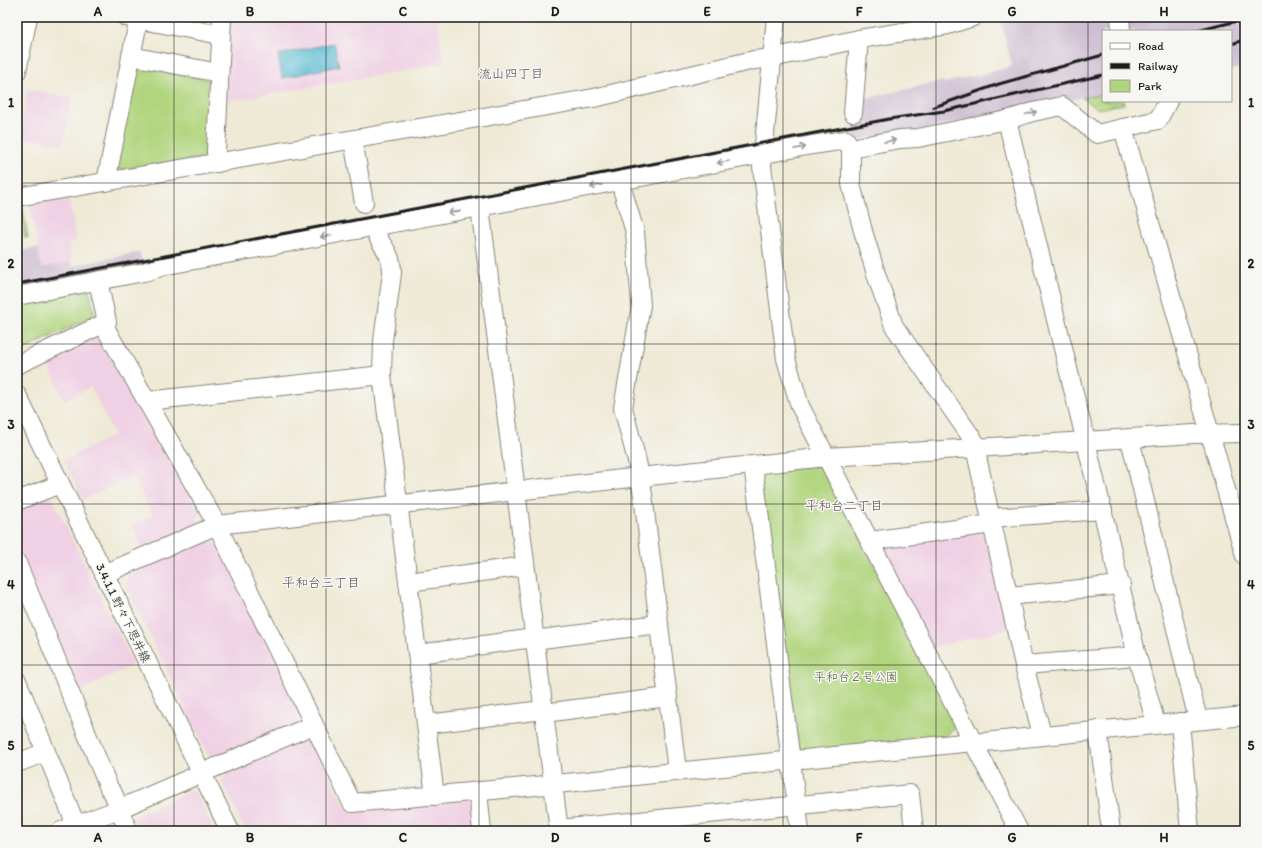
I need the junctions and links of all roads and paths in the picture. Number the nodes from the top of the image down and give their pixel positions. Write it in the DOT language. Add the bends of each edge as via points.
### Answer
graph roads {
  1 [pos="28,17"];
  2 [pos="222,17"];
  3 [pos="776,17"];
  4 [pos="973,17"];
  5 [pos="1120,17"];
  6 [pos="135,18"];
  7 [pos="1121,30"];
  8 [pos="221,35"];
  9 [pos="859,39"];
  10 [pos="131,56"];
  11 [pos="772,58"];
  12 [pos="17,71"];
  13 [pos="219,73"];
  14 [pos="1167,102"];
  15 [pos="853,113"];
  16 [pos="1007,120"];
  17 [pos="1123,128"];
  18 [pos="353,140"];
  19 [pos="851,148"];
  20 [pos="762,155"];
  21 [pos="218,163"];
  22 [pos="106,182"];
  23 [pos="620,182"];
  24 [pos="17,197"];
  25 [pos="364,203"];
  26 [pos="480,207"];
  27 [pos="374,227"];
  28 [pos="98,281"];
  29 [pos="17,296"];
  30 [pos="103,324"];
  31 [pos="17,365"];
  32 [pos="382,375"];
  33 [pos="17,395"];
  34 [pos="147,401"];
  35 [pos="1245,433"];
  36 [pos="1211,434"];
  37 [pos="1130,439"];
  38 [pos="1086,442"];
  39 [pos="977,448"];
  40 [pos="827,457"];
  41 [pos="753,466"];
  42 [pos="640,477"];
  43 [pos="60,484"];
  44 [pos="516,491"];
  45 [pos="17,501"];
  46 [pos="399,504"];
  47 [pos="1103,510"];
  48 [pos="991,521"];
  49 [pos="217,525"];
  50 [pos="1242,530"];
  51 [pos="870,541"];
  52 [pos="1245,556"];
  53 [pos="17,563"];
  54 [pos="525,566"];
  55 [pos="104,574"];
  56 [pos="409,582"];
  57 [pos="1121,585"];
  58 [pos="1008,596"];
  59 [pos="659,624"];
  60 [pos="534,639"];
  61 [pos="418,654"];
  62 [pos="1137,656"];
  63 [pos="1024,665"];
  64 [pos="17,681"];
  65 [pos="668,697"];
  66 [pos="544,712"];
  67 [pos="1245,716"];
  68 [pos="1198,720"];
  69 [pos="1180,722"];
  70 [pos="313,724"];
  71 [pos="426,724"];
  72 [pos="1156,724"];
  73 [pos="1098,730"];
  74 [pos="1042,736"];
  75 [pos="974,742"];
  76 [pos="46,752"];
  77 [pos="790,761"];
  78 [pos="17,763"];
  79 [pos="677,772"];
  80 [pos="202,773"];
  81 [pos="553,784"];
  82 [pos="478,792"];
  83 [pos="435,796"];
  84 [pos="796,806"];
  85 [pos="119,809"];
  86 [pos="69,828"];
  87 [pos="559,830"];
  88 [pos="128,831"];
  89 [pos="230,831"];
  90 [pos="482,831"];
  91 [pos="800,831"];
  92 [pos="914,831"];
  93 [pos="1019,831"];
  94 [pos="1111,831"];
  95 [pos="1190,831"];
  1 -- 12 [label="street"];
  2 -- 8 [label="street"];
  3 -- 11 [label="street"];
  4 -- 9 [label="street" via="948,25"];
  5 -- 7 [label="street"];
  6 -- 8 [label="street"];
  6 -- 10 [label="street"];
  8 -- 13 [label="street"];
  9 -- 11 [label="street"];
  9 -- 15 [label="street"];
  10 -- 13 [label="street"];
  10 -- 22 [label="street"];
  11 -- 18 [label="street" via="594,98"];
  11 -- 20 [label="street"];
  13 -- 21 [label="street" via="216,152"];
  14 -- 17 [label="street" via="1158,120"];
  16 -- 17 [label="street, one-way" via="1062,106 1097,134"];
  19 -- 16 [label="street, one-way"];
  16 -- 38 [label="street"];
  17 -- 36 [label="street"];
  18 -- 21 [label="street"];
  18 -- 25 [label="street"];
  20 -- 19 [label="street, one-way" via="846,140"];
  19 -- 39 [label="street" via="851,184 863,231 894,326"];
  20 -- 23 [label="street, one-way"];
  20 -- 40 [label="street" via="786,359 800,406"];
  21 -- 22 [label="street"];
  22 -- 24 [label="street"];
  23 -- 26 [label="street, one-way"];
  23 -- 42 [label="street" via="635,232 640,298 623,408"];
  26 -- 27 [label="street, one-way"];
  26 -- 44 [label="street"];
  27 -- 28 [label="street, one-way" via="168,265"];
  27 -- 32 [label="street" via="376,236 392,264 383,340"];
  28 -- 29 [label="street"];
  28 -- 30 [label="street" via="107,322"];
  30 -- 31 [label="street"];
  30 -- 34 [label="street"];
  32 -- 34 [label="street"];
  32 -- 46 [label="street"];
  33 -- 43 [label="street, 3.4.1.1 野々下思井線"];
  34 -- 49 [label="street"];
  35 -- 36 [label="street"];
  36 -- 37 [label="street"];
  36 -- 50 [label="street"];
  37 -- 38 [label="street"];
  37 -- 68 [label="street"];
  38 -- 39 [label="street"];
  38 -- 47 [label="street"];
  39 -- 40 [label="street"];
  39 -- 48 [label="street"];
  40 -- 41 [label="street"];
  40 -- 51 [label="street"];
  41 -- 42 [label="street"];
  41 -- 77 [label="street"];
  42 -- 44 [label="street"];
  42 -- 59 [label="street"];
  43 -- 45 [label="street"];
  43 -- 55 [label="street, 3.4.1.1 野々下思井線"];
  44 -- 46 [label="street"];
  44 -- 54 [label="street"];
  46 -- 49 [label="street"];
  46 -- 56 [label="street"];
  47 -- 48 [label="street"];
  47 -- 57 [label="street"];
  48 -- 51 [label="street"];
  48 -- 58 [label="street"];
  49 -- 55 [label="street"];
  49 -- 70 [label="street"];
  50 -- 52 [label="street"];
  51 -- 75 [label="street"];
  53 -- 85 [label="street"];
  54 -- 56 [label="street"];
  54 -- 60 [label="street"];
  55 -- 80 [label="street, 3.4.1.1 野々下思井線"];
  56 -- 61 [label="street"];
  57 -- 58 [label="street"];
  57 -- 62 [label="street"];
  58 -- 63 [label="street"];
  59 -- 60 [label="street"];
  59 -- 65 [label="street"];
  60 -- 61 [label="street"];
  60 -- 66 [label="street"];
  61 -- 71 [label="street"];
  62 -- 63 [label="street"];
  62 -- 72 [label="street"];
  63 -- 74 [label="street"];
  64 -- 76 [label="street"];
  65 -- 66 [label="street"];
  65 -- 79 [label="street"];
  66 -- 71 [label="street"];
  66 -- 81 [label="street"];
  67 -- 68 [label="street"];
  68 -- 69 [label="street"];
  69 -- 72 [label="street"];
  69 -- 95 [label="street"];
  70 -- 80 [label="street"];
  70 -- 83 [label="street" via="352,803"];
  71 -- 83 [label="street"];
  72 -- 73 [label="street"];
  73 -- 74 [label="street"];
  73 -- 94 [label="street"];
  74 -- 75 [label="street"];
  75 -- 77 [label="street"];
  75 -- 93 [label="street"];
  76 -- 78 [label="street"];
  76 -- 86 [label="street"];
  77 -- 79 [label="street"];
  77 -- 84 [label="street"];
  79 -- 81 [label="street"];
  80 -- 85 [label="street"];
  80 -- 89 [label="street, 3.4.1.1 野々下思井線"];
  81 -- 82 [label="street"];
  81 -- 87 [label="street"];
  82 -- 83 [label="street"];
  82 -- 90 [label="street"];
  84 -- 87 [label="street"];
  84 -- 91 [label="street"];
  84 -- 92 [label="street" via="910,794"];
  85 -- 86 [label="street"];
  85 -- 88 [label="street"];
}
